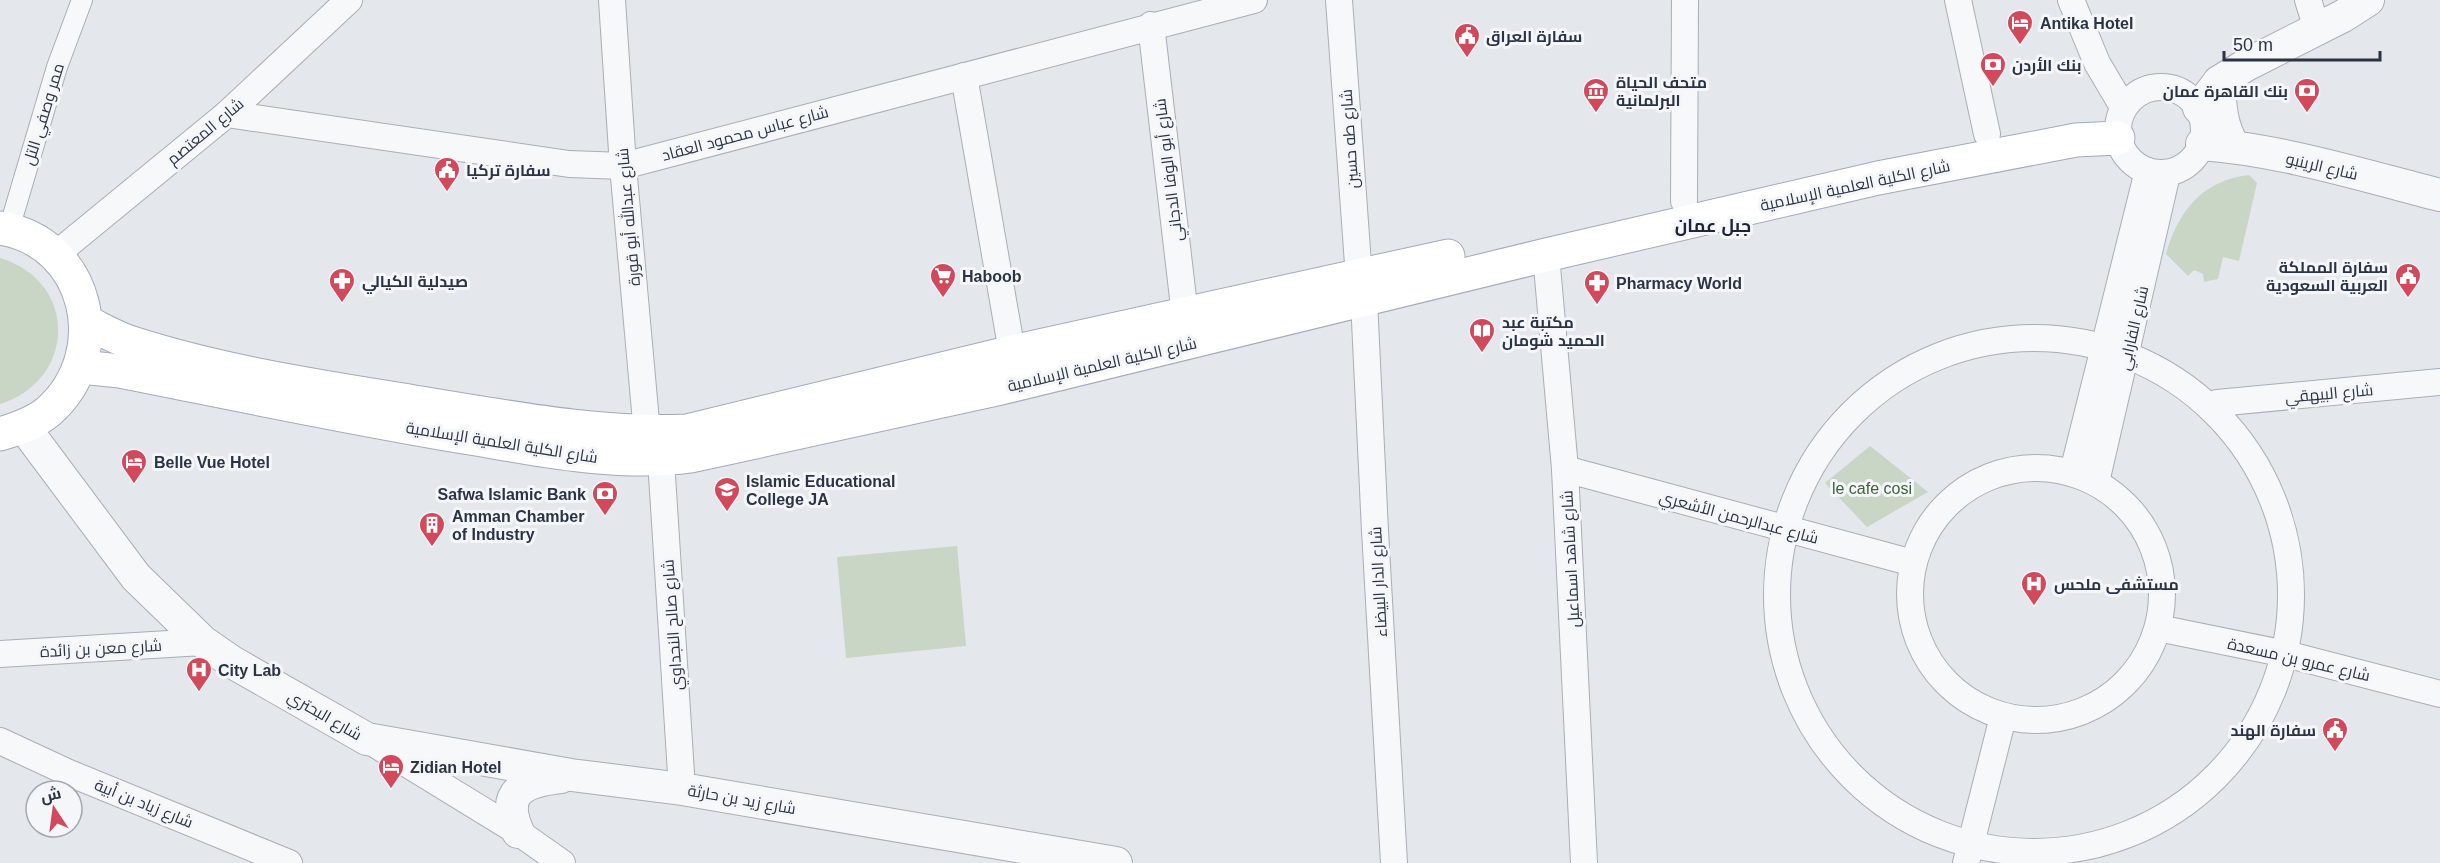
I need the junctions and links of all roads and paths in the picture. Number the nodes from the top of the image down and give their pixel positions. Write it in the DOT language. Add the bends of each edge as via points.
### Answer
graph roads {
  1 [pos="82,0"];
  2 [pos="349,0"];
  3 [pos="612,0"];
  4 [pos="1254,0"];
  5 [pos="1339,0"];
  6 [pos="1685,0"];
  7 [pos="1958,0"];
  8 [pos="2071,0"];
  9 [pos="2307,0"];
  10 [pos="2368,0"];
  11 [pos="1151,25"];
  12 [pos="2318,29"];
  13 [pos="964,76"];
  14 [pos="2218,82"];
  15 [pos="2199,108"];
  16 [pos="227,114"];
  17 [pos="2120,120"];
  18 [pos="1987,134"];
  19 [pos="2202,144"];
  20 [pos="2234,147"];
  21 [pos="623,166"];
  22 [pos="2158,173"];
  23 [pos="2440,195"];
  24 [pos="1684,201"];
  25 [pos="4,228"];
  26 [pos="55,255"];
  27 [pos="1546,255"];
  28 [pos="1362,289"];
  29 [pos="1185,315"];
  30 [pos="87,322"];
  31 [pos="1012,352"];
  32 [pos="2115,354"];
  33 [pos="80,367"];
  34 [pos="2440,382"];
  35 [pos="2217,403"];
  36 [pos="12,430"];
  37 [pos="654,447"];
  38 [pos="1565,468"];
  39 [pos="2085,477"];
  40 [pos="1782,529"];
  41 [pos="1913,562"];
  42 [pos="2158,628"];
  43 [pos="203,642"];
  44 [pos="0,654"];
  45 [pos="2286,654"];
  46 [pos="2440,694"];
  47 [pos="2003,717"];
  48 [pos="367,739"];
  49 [pos="0,741"];
  50 [pos="571,775"];
  51 [pos="682,789"];
  52 [pos="518,832"];
  53 [pos="1968,854"];
  54 [pos="289,863"];
  55 [pos="562,863"];
  56 [pos="1116,863"];
  57 [pos="1394,863"];
  58 [pos="1584,863"];
  1 -- 25 [label="street, ممر وصفي التل"];
  2 -- 16 [label="street, شارع المعتصم"];
  3 -- 21 [label="street, شارع عبدالله أبو قورة"];
  4 -- 11 [label="street, شارع عباس محمود العقاد"];
  5 -- 28 [label="street, شارع طه حسين"];
  6 -- 24 [label="street"];
  7 -- 18 [label="street"];
  8 -- 17 [label="street"];
  9 -- 12 [label="street"];
  10 -- 12 [label="street"];
  11 -- 13 [label="street, شارع عباس محمود العقاد"];
  11 -- 29 [label="street, شارع أبو الوفا الدجاني"];
  12 -- 14 [label="street"];
  13 -- 21 [label="street, شارع عباس محمود العقاد"];
  13 -- 31 [label="street"];
  14 -- 15 [label="street"];
  14 -- 20 [label="street" via="2220,113"];
  15 -- 17 [label="street" via="2180,90 2161,86 2132,97"];
  15 -- 19 [label="street" via="2204,120"];
  16 -- 21 [label="street, شارع عباس محمود العقاد" via="547,161"];
  16 -- 26 [label="street, شارع المعتصم"];
  17 -- 18 [label="main road, شارع الكلية العلمية الإسلامية"];
  17 -- 22 [label="street" via="2127,157"];
  17 -- 27 [label="main road, شارع الكلية العلمية الإسلامية" via="2076,140 1878,178"];
  18 -- 24 [label="main road, شارع الكلية العلمية الإسلامية"];
  19 -- 20 [label="street, شارع الرينبو"];
  19 -- 22 [label="street" via="2186,165"];
  20 -- 23 [label="street, شارع الرينبو"];
  21 -- 37 [label="street, شارع عبدالله أبو قورة"];
  22 -- 32 [label="street, شارع الفارابي"];
  24 -- 28 [label="main road, شارع الكلية العلمية الإسلامية"];
  25 -- 26 [label="main road" via="33,239"];
  26 -- 30 [label="main road" via="77,285"];
  27 -- 28 [label="main road, شارع الكلية العلمية الإسلامية"];
  27 -- 38 [label="street, شارع شاهد اسماعيل"];
  28 -- 29 [label="main road, شارع الكلية العلمية الإسلامية"];
  28 -- 37 [label="main road, شارع الكلية العلمية الإسلامية" via="997,389 691,456"];
  28 -- 57 [label="street, شارع الدار البيضاء"];
  29 -- 31 [label="main road, شارع الكلية العلمية الإسلامية"];
  30 -- 33 [label="main road"];
  30 -- 37 [label="main road, شارع الكلية العلمية الإسلامية" via="130,342 200,362 317,386 545,423"];
  31 -- 37 [label="main road, شارع الكلية العلمية الإسلامية" via="687,431"];
  32 -- 35 [label="street" via="2172,373"];
  32 -- 39 [label="street, شارع الفارابي"];
  32 -- 40 [label="street" via="2049,340 1983,345 1929,364 1877,395 1823,444 1800,480"];
  33 -- 36 [label="main road" via="67,392 48,412"];
  33 -- 37 [label="main road, شارع الكلية العلمية الإسلامية" via="120,371 392,425 581,456"];
  34 -- 35 [label="street, شارع البيهقي"];
  35 -- 45 [label="street" via="2245,437 2276,502 2291,590"];
  36 -- 43 [label="street, شارع البحتري" via="136,577"];
  37 -- 51 [label="street, شارع صالح النجداوي"];
  38 -- 40 [label="street, شارع عبدالرحمن الأشعري"];
  38 -- 58 [label="street, شارع شاهد اسماعيل"];
  39 -- 41 [label="street" via="2040,468 2011,470 1984,479 1939,512 1923,536"];
  39 -- 42 [label="street" via="2120,499 2143,526 2158,558 2163,593"];
  40 -- 41 [label="street, شارع عبدالرحمن الأشعري"];
  40 -- 53 [label="street" via="1773,576 1778,642 1810,718 1842,765 1884,804"];
  41 -- 47 [label="street" via="1909,590 1911,619 1919,646 1953,691 1977,707"];
  42 -- 45 [label="street, شارع عمرو بن مسعدة"];
  42 -- 47 [label="street" via="2145,658 2125,684 2099,704 2068,717 2036,721"];
  43 -- 44 [label="street, شارع معن بن زائدة"];
  43 -- 48 [label="street, شارع البحتري"];
  45 -- 46 [label="street, شارع عمرو بن مسعدة"];
  45 -- 53 [label="street" via="2275,689 2255,726 2200,788 2163,816 2126,834 2080,847"];
  47 -- 53 [label="street"];
  48 -- 50 [label="street, شارع زيد بن حارثة"];
  48 -- 52 [label="street, شارع البحتري"];
  49 -- 54 [label="street, شارع زياد بن أبية"];
  50 -- 51 [label="street, شارع زيد بن حارثة"];
  50 -- 52 [label="street" via="540,779 520,788 511,810"];
  51 -- 56 [label="street, شارع زيد بن حارثة"];
  52 -- 55 [label="street, شارع البحتري"];
}
